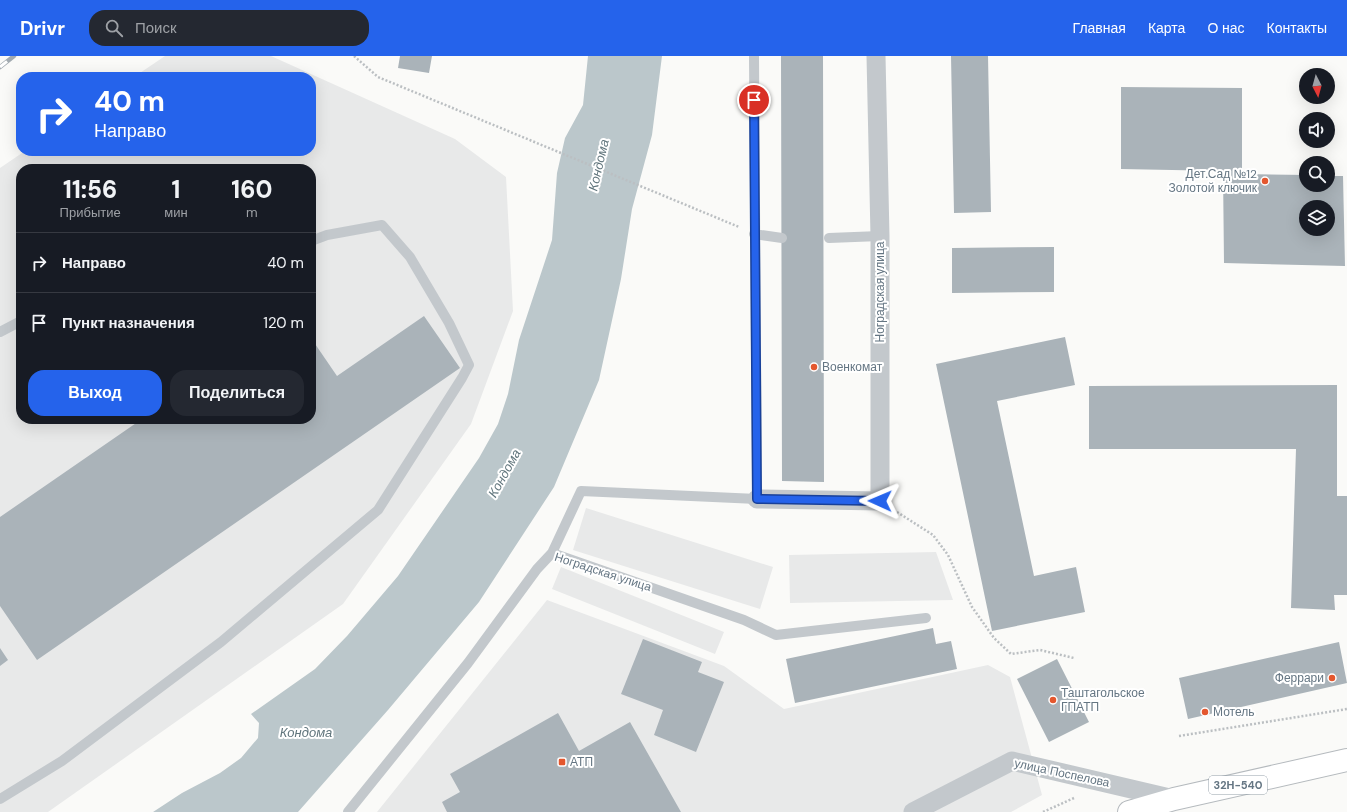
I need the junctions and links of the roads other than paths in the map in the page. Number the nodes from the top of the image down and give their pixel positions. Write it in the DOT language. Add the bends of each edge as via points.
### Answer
graph roads {
  1 [pos="754,56"];
  2 [pos="876,56"];
  3 [pos="754,234"];
  4 [pos="880,236"];
  5 [pos="782,238"];
  6 [pos="829,238"];
  7 [pos="316,239"];
  8 [pos="16,324"];
  9 [pos="0,332"];
  10 [pos="757,499"];
  11 [pos="552,553"];
  12 [pos="926,618"];
  13 [pos="1347,760"];
  14 [pos="0,799"];
  15 [pos="1174,799"];
  16 [pos="348,812"];
  17 [pos="913,812"];
  18 [pos="1129,812"];
  1 -- 3 [label="lane"];
  2 -- 4 [label="street, Ноградская улица"];
  3 -- 5 [label="lane"];
  3 -- 10 [label="lane"];
  4 -- 6 [label="lane"];
  4 -- 10 [label="street, Ноградская улица" via="880,501"];
  7 -- 14 [label="lane" via="382,225 410,256 449,323 469,365 462,378 378,510 221,642 62,761"];
  8 -- 9 [label="lane"];
  10 -- 11 [label="lane" via="581,492"];
  11 -- 12 [label="lane, Ноградская улица" via="744,620 776,635"];
  11 -- 16 [label="lane, Ноградская улица" via="468,663"];
  13 -- 15 [label="main road, 32Н-540"];
  15 -- 17 [label="street, улица Поспелова" via="1012,761"];
  15 -- 18 [label="main road, 32Н-540"];
}
